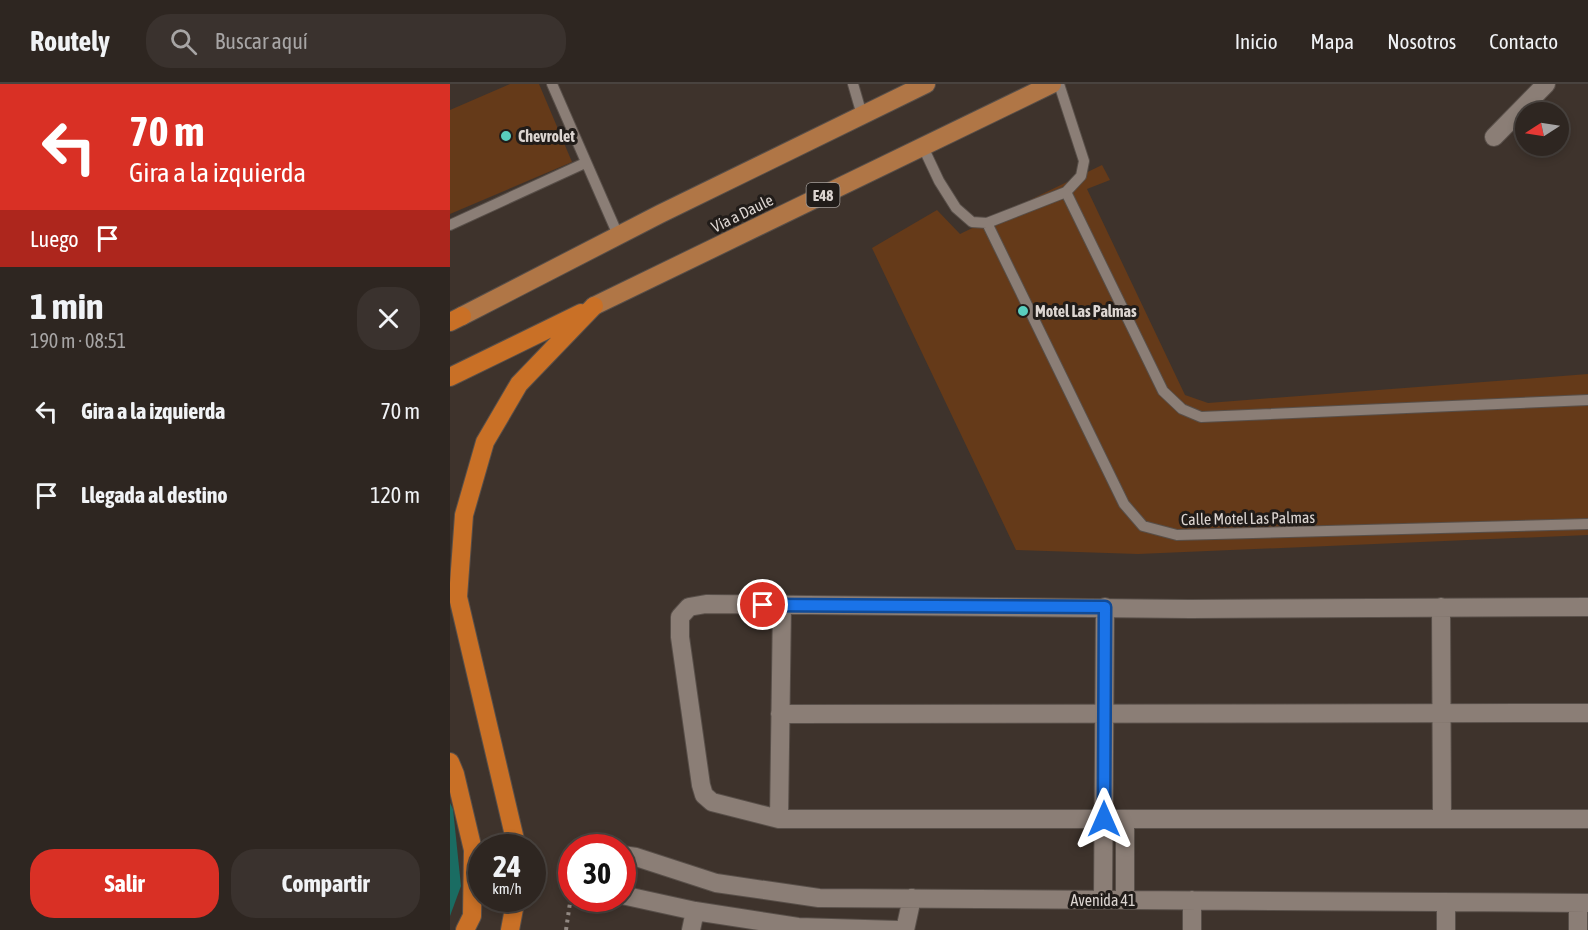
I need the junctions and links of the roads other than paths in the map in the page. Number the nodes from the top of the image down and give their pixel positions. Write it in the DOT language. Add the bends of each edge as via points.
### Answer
graph roads {
  1 [pos="552,84"];
  2 [pos="853,84"];
  3 [pos="926,84"];
  4 [pos="1052,84"];
  5 [pos="1059,84"];
  6 [pos="1546,84"];
  7 [pos="862,115"];
  8 [pos="1494,137"];
  9 [pos="922,147"];
  10 [pos="585,163"];
  11 [pos="1066,192"];
  12 [pos="987,223"];
  13 [pos="450,225"];
  14 [pos="618,235"];
  15 [pos="594,306"];
  16 [pos="454,318"];
  17 [pos="450,377"];
  18 [pos="1588,400"];
  19 [pos="1588,524"];
  20 [pos="782,605"];
  21 [pos="1105,607"];
  22 [pos="1441,607"];
  23 [pos="1588,607"];
  24 [pos="1442,712"];
  25 [pos="1104,713"];
  26 [pos="1588,713"];
  27 [pos="780,714"];
  28 [pos="450,762"];
  29 [pos="1442,818"];
  30 [pos="779,819"];
  31 [pos="1104,819"];
  32 [pos="1125,819"];
  33 [pos="1588,819"];
  34 [pos="514,834"];
  35 [pos="636,857"];
  36 [pos="636,898"];
  37 [pos="912,898"];
  38 [pos="1103,900"];
  39 [pos="1125,900"];
  40 [pos="1192,900"];
  41 [pos="1446,902"];
  42 [pos="1583,903"];
  43 [pos="695,911"];
  44 [pos="513,912"];
  45 [pos="465,930"];
  46 [pos="510,930"];
  47 [pos="691,930"];
  48 [pos="898,930"];
  49 [pos="905,930"];
  50 [pos="1192,930"];
  51 [pos="1446,930"];
  52 [pos="1578,930"];
  1 -- 10 [label="lane"];
  2 -- 7 [label="lane"];
  3 -- 7 [label="main road"];
  4 -- 9 [label="main road, Vía a Daule / E48"];
  5 -- 11 [label="lane" via="1083,161 1082,176"];
  6 -- 8 [label="street"];
  7 -- 14 [label="main road"];
  9 -- 12 [label="lane" via="956,208 972,222"];
  9 -- 15 [label="main road, Vía a Daule / E48"];
  10 -- 13 [label="lane"];
  10 -- 14 [label="lane"];
  11 -- 12 [label="lane"];
  11 -- 18 [label="lane" via="1163,391 1182,409 1201,417"];
  12 -- 19 [label="lane, Calle Motel Las Palmas" via="1124,504 1143,525 1177,535"];
  14 -- 16 [label="main road"];
  15 -- 17 [label="highway, Vía a Daule / E48"];
  15 -- 34 [label="highway" via="519,384 485,441 464,515 458,597"];
  20 -- 21 [label="street"];
  20 -- 27 [label="street"];
  20 -- 30 [label="street" via="706,604 689,607 680,617 704,795 712,802"];
  21 -- 22 [label="street"];
  21 -- 25 [label="street"];
  22 -- 23 [label="street"];
  22 -- 24 [label="street"];
  24 -- 25 [label="street"];
  24 -- 26 [label="street"];
  24 -- 29 [label="street"];
  25 -- 27 [label="street"];
  25 -- 31 [label="street"];
  27 -- 30 [label="street"];
  28 -- 45 [label="highway" via="473,850 472,916"];
  29 -- 32 [label="street"];
  29 -- 33 [label="street"];
  30 -- 31 [label="street"];
  31 -- 32 [label="street"];
  31 -- 38 [label="street"];
  32 -- 39 [label="street"];
  35 -- 37 [label="street, Avenida 41" via="716,883 819,898"];
  36 -- 43 [label="street"];
  37 -- 38 [label="street, Avenida 41"];
  37 -- 49 [label="street"];
  38 -- 39 [label="street, Avenida 41"];
  39 -- 40 [label="street, Avenida 41"];
  40 -- 41 [label="street, Avenida 41"];
  40 -- 50 [label="street"];
  41 -- 42 [label="street, Avenida 41"];
  41 -- 51 [label="street"];
  42 -- 52 [label="street"];
  43 -- 47 [label="street"];
  43 -- 48 [label="street" via="798,927"];
  44 -- 46 [label="highway"];
}
